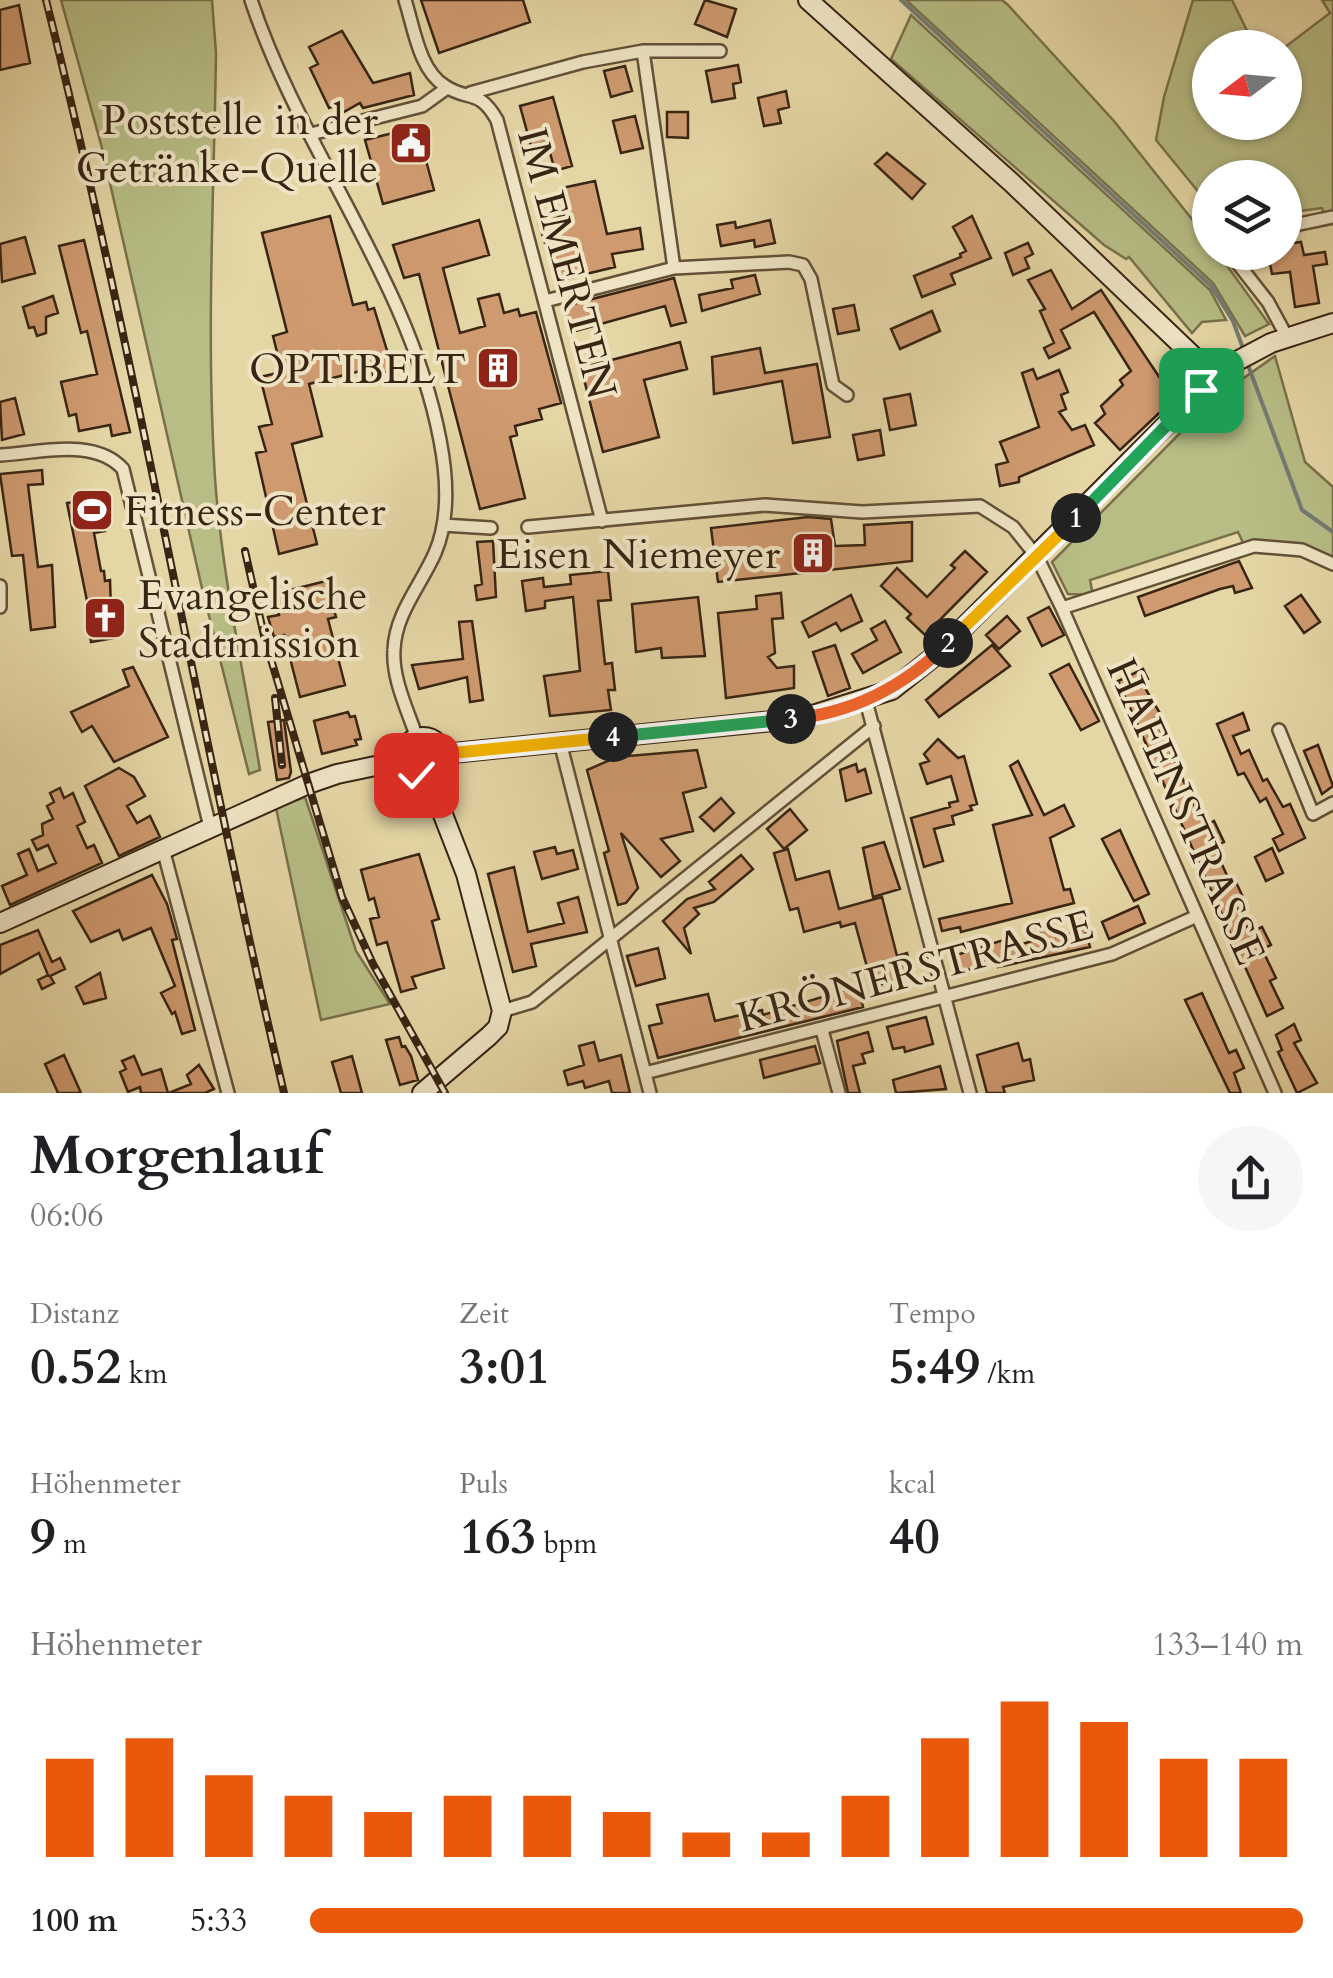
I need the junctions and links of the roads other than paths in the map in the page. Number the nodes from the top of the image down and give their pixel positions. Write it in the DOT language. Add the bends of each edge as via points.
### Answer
graph roads {
  1 [pos="251,0"];
  2 [pos="405,0"];
  3 [pos="808,0"];
  4 [pos="644,51"];
  5 [pos="720,51"];
  6 [pos="447,88"];
  7 [pos="470,93"];
  8 [pos="311,134"];
  9 [pos="1333,217"];
  10 [pos="1302,223"];
  11 [pos="674,268"];
  12 [pos="1243,270"];
  13 [pos="546,301"];
  14 [pos="1333,323"];
  15 [pos="1279,340"];
  16 [pos="1218,373"];
  17 [pos="847,395"];
  18 [pos="0,455"];
  19 [pos="602,521"];
  20 [pos="443,525"];
  21 [pos="528,527"];
  22 [pos="491,528"];
  23 [pos="1037,557"];
  24 [pos="1333,564"];
  25 [pos="0,586"];
  26 [pos="0,606"];
  27 [pos="1062,608"];
  28 [pos="866,701"];
  29 [pos="874,726"];
  30 [pos="1279,730"];
  31 [pos="417,738"];
  32 [pos="560,742"];
  33 [pos="443,754"];
  34 [pos="404,760"];
  35 [pos="428,776"];
  36 [pos="1333,803"];
  37 [pos="210,827"];
  38 [pos="163,849"];
  39 [pos="1197,916"];
  40 [pos="0,923"];
  41 [pos="610,940"];
  42 [pos="946,998"];
  43 [pos="502,1010"];
  44 [pos="822,1030"];
  45 [pos="645,1074"];
  46 [pos="228,1093"];
  47 [pos="422,1093"];
  48 [pos="650,1093"];
  49 [pos="839,1093"];
  50 [pos="970,1093"];
  51 [pos="1276,1093"];
  1 -- 8 [label="street"];
  2 -- 6 [label="street" via="428,69"];
  3 -- 16 [label="main road"];
  4 -- 5 [label="street"];
  4 -- 7 [label="street"];
  4 -- 11 [label="street"];
  6 -- 7 [label="street, IM EMERTEN"];
  6 -- 8 [label="street" via="422,106"];
  7 -- 13 [label="street, IM EMERTEN" via="497,120"];
  8 -- 20 [label="street" via="411,341 440,440"];
  9 -- 10 [label="street"];
  11 -- 13 [label="street"];
  11 -- 17 [label="street" via="803,265 834,386"];
  12 -- 15 [label="street" via="1268,302"];
  13 -- 19 [label="street, IM EMERTEN"];
  14 -- 15 [label="main road"];
  15 -- 16 [label="main road"];
  16 -- 23 [label="main road"];
  18 -- 37 [label="street" via="93,450 123,469"];
  19 -- 21 [label="street, HAFENSTRASSE"];
  19 -- 23 [label="street, HAFENSTRASSE" via="766,505 862,512 980,506 1014,527"];
  20 -- 22 [label="street"];
  20 -- 31 [label="street" via="393,652"];
  23 -- 27 [label="street, HAFENSTRASSE"];
  23 -- 28 [label="main road" via="913,676"];
  24 -- 27 [label="street" via="1302,550 1254,546"];
  25 -- 26 [label="street"];
  27 -- 39 [label="street, HAFENSTRASSE"];
  28 -- 29 [label="street"];
  28 -- 32 [label="main road" via="803,718"];
  29 -- 41 [label="street"];
  29 -- 42 [label="street"];
  30 -- 36 [label="street" via="1313,814"];
  31 -- 33 [label="main road" via="434,740"];
  31 -- 34 [label="main road"];
  32 -- 33 [label="main road"];
  32 -- 41 [label="street"];
  33 -- 35 [label="main road" via="441,766"];
  34 -- 35 [label="main road" via="416,775"];
  34 -- 37 [label="main road" via="337,774"];
  35 -- 43 [label="main road" via="460,856"];
  37 -- 38 [label="main road"];
  38 -- 40 [label="main road"];
  38 -- 46 [label="street"];
  39 -- 42 [label="street, KRÖNERSTRASSE" via="1112,954"];
  39 -- 51 [label="street, HAFENSTRASSE"];
  41 -- 43 [label="street" via="532,1002"];
  41 -- 45 [label="street"];
  42 -- 44 [label="street, KRÖNERSTRASSE"];
  42 -- 50 [label="street"];
  43 -- 47 [label="main road" via="498,1027"];
  44 -- 45 [label="street, KRÖNERSTRASSE"];
  44 -- 49 [label="street"];
  45 -- 48 [label="street"];
}
